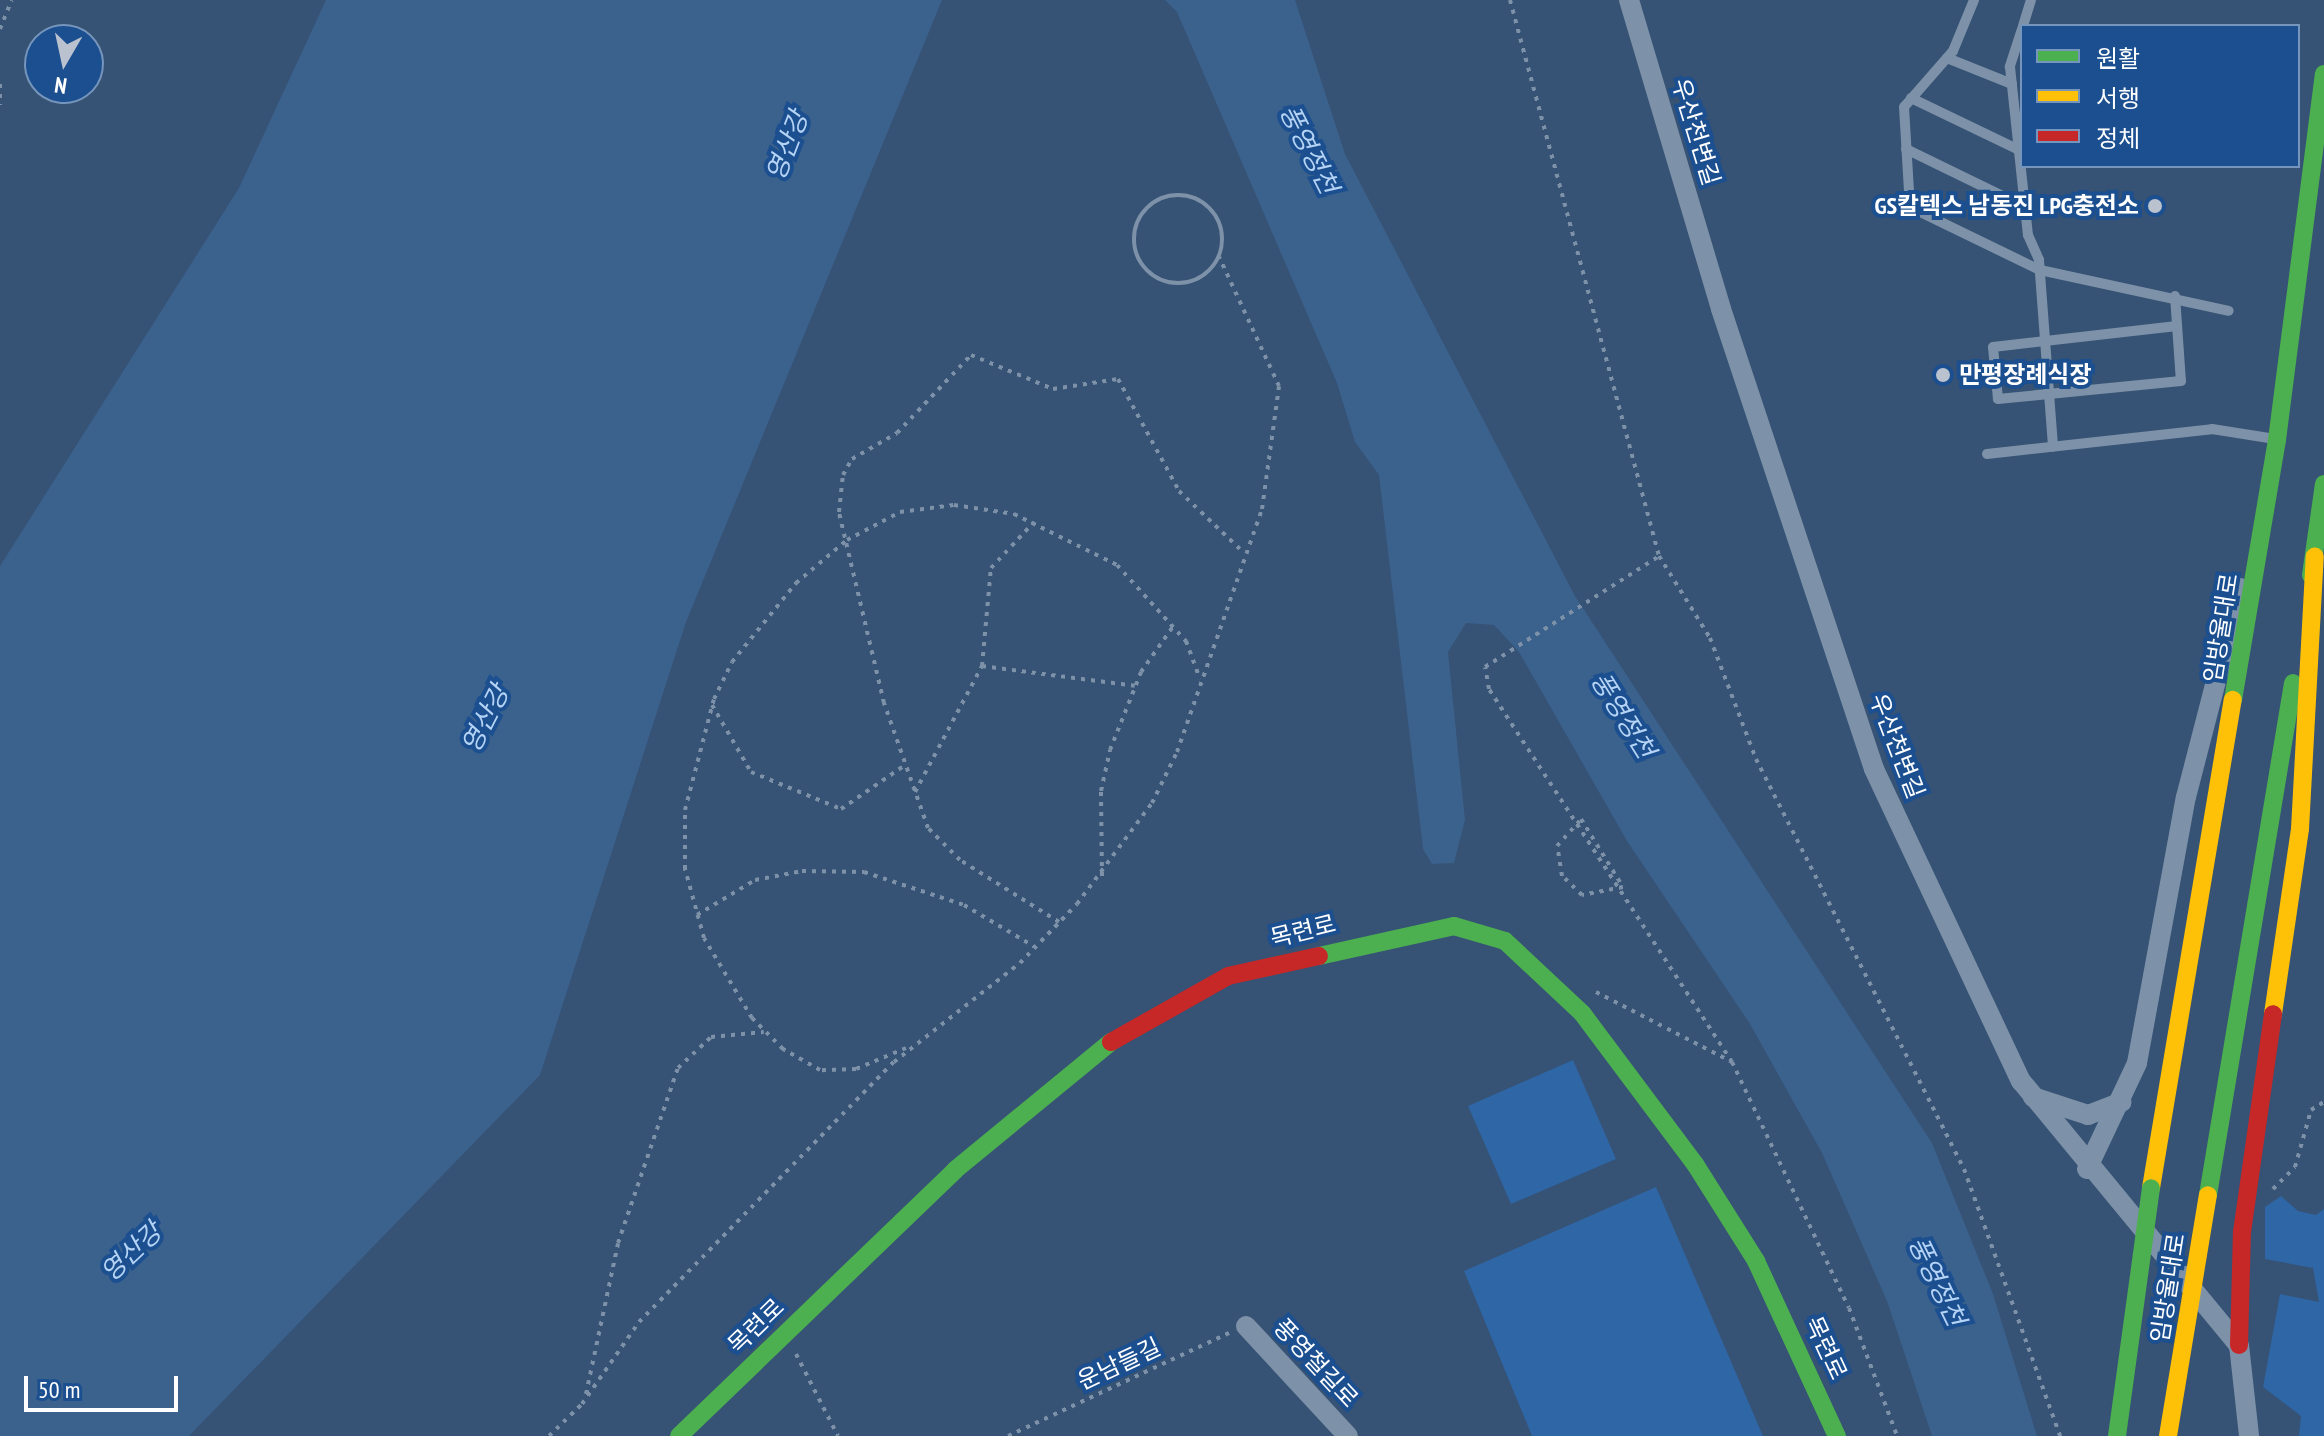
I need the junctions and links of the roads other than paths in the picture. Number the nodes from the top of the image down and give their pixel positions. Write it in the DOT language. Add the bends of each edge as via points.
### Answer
graph roads {
  1 [pos="1629,0"];
  2 [pos="1974,0"];
  3 [pos="2031,0"];
  4 [pos="2023,24"];
  5 [pos="2020,38"];
  6 [pos="1947,58"];
  7 [pos="2324,74"];
  8 [pos="2012,84"];
  9 [pos="1911,98"];
  10 [pos="1906,149"];
  11 [pos="2019,150"];
  12 [pos="2020,160"];
  13 [pos="2021,168"];
  14 [pos="2025,207"];
  15 [pos="2040,270"];
  16 [pos="2175,296"];
  17 [pos="2229,311"];
  18 [pos="2177,326"];
  19 [pos="2041,342"];
  20 [pos="2047,393"];
  21 [pos="2053,446"];
  22 [pos="2275,448"];
  23 [pos="1987,454"];
  24 [pos="2324,484"];
  25 [pos="2315,556"];
  26 [pos="2033,1097"];
  27 [pos="2122,1102"];
  28 [pos="2087,1169"];
  29 [pos="1246,1326"];
  30 [pos="2239,1345"];
  31 [pos="679,1436"];
  32 [pos="1348,1436"];
  33 [pos="1837,1436"];
  34 [pos="2117,1436"];
  35 [pos="2168,1436"];
  36 [pos="2249,1436"];
  1 -- 26 [label="street, 우산천변길" via="1721,309 1874,769 1997,1041"];
  2 -- 6 [label="lane"];
  3 -- 4 [label="lane"];
  5 -- 8 [label="lane"];
  6 -- 8 [label="lane"];
  6 -- 9 [label="lane"];
  7 -- 22 [label="main road, 임방울대로"];
  8 -- 11 [label="lane"];
  9 -- 10 [label="lane" via="1904,107"];
  9 -- 11 [label="lane"];
  10 -- 14 [label="lane"];
  10 -- 15 [label="lane" via="1910,207"];
  11 -- 12 [label="lane"];
  13 -- 14 [label="lane"];
  14 -- 15 [label="lane"];
  15 -- 16 [label="lane"];
  15 -- 19 [label="lane"];
  16 -- 17 [label="lane"];
  16 -- 18 [label="lane"];
  18 -- 19 [label="lane"];
  18 -- 20 [label="lane" via="2181,381"];
  19 -- 20 [label="lane"];
  19 -- 20 [label="lane" via="1993,347 1998,399"];
  20 -- 21 [label="lane"];
  21 -- 22 [label="lane" via="2212,429"];
  21 -- 23 [label="lane"];
  22 -- 27 [label="street" via="2186,797 2137,1063"];
  22 -- 34 [label="main road, 임방울대로, bridge" via="2151,1188"];
  24 -- 25 [label="main road, 임방울대로"];
  25 -- 30 [label="main road" via="2300,829 2247,1196"];
  25 -- 35 [label="main road, 임방울대로, bridge"];
  26 -- 27 [label="street" via="2088,1115"];
  26 -- 28 [label="street, 우산천변길"];
  27 -- 28 [label="street"];
  28 -- 30 [label="street, 우산천변길"];
  29 -- 32 [label="street, 풍영철길로"];
  30 -- 36 [label="street"];
  31 -- 33 [label="main road, 목련로" via="955,1170 1119,1035 1180,997 1279,961 1454,926 1491,935 1529,957 1620,1063 1756,1261"];
}
